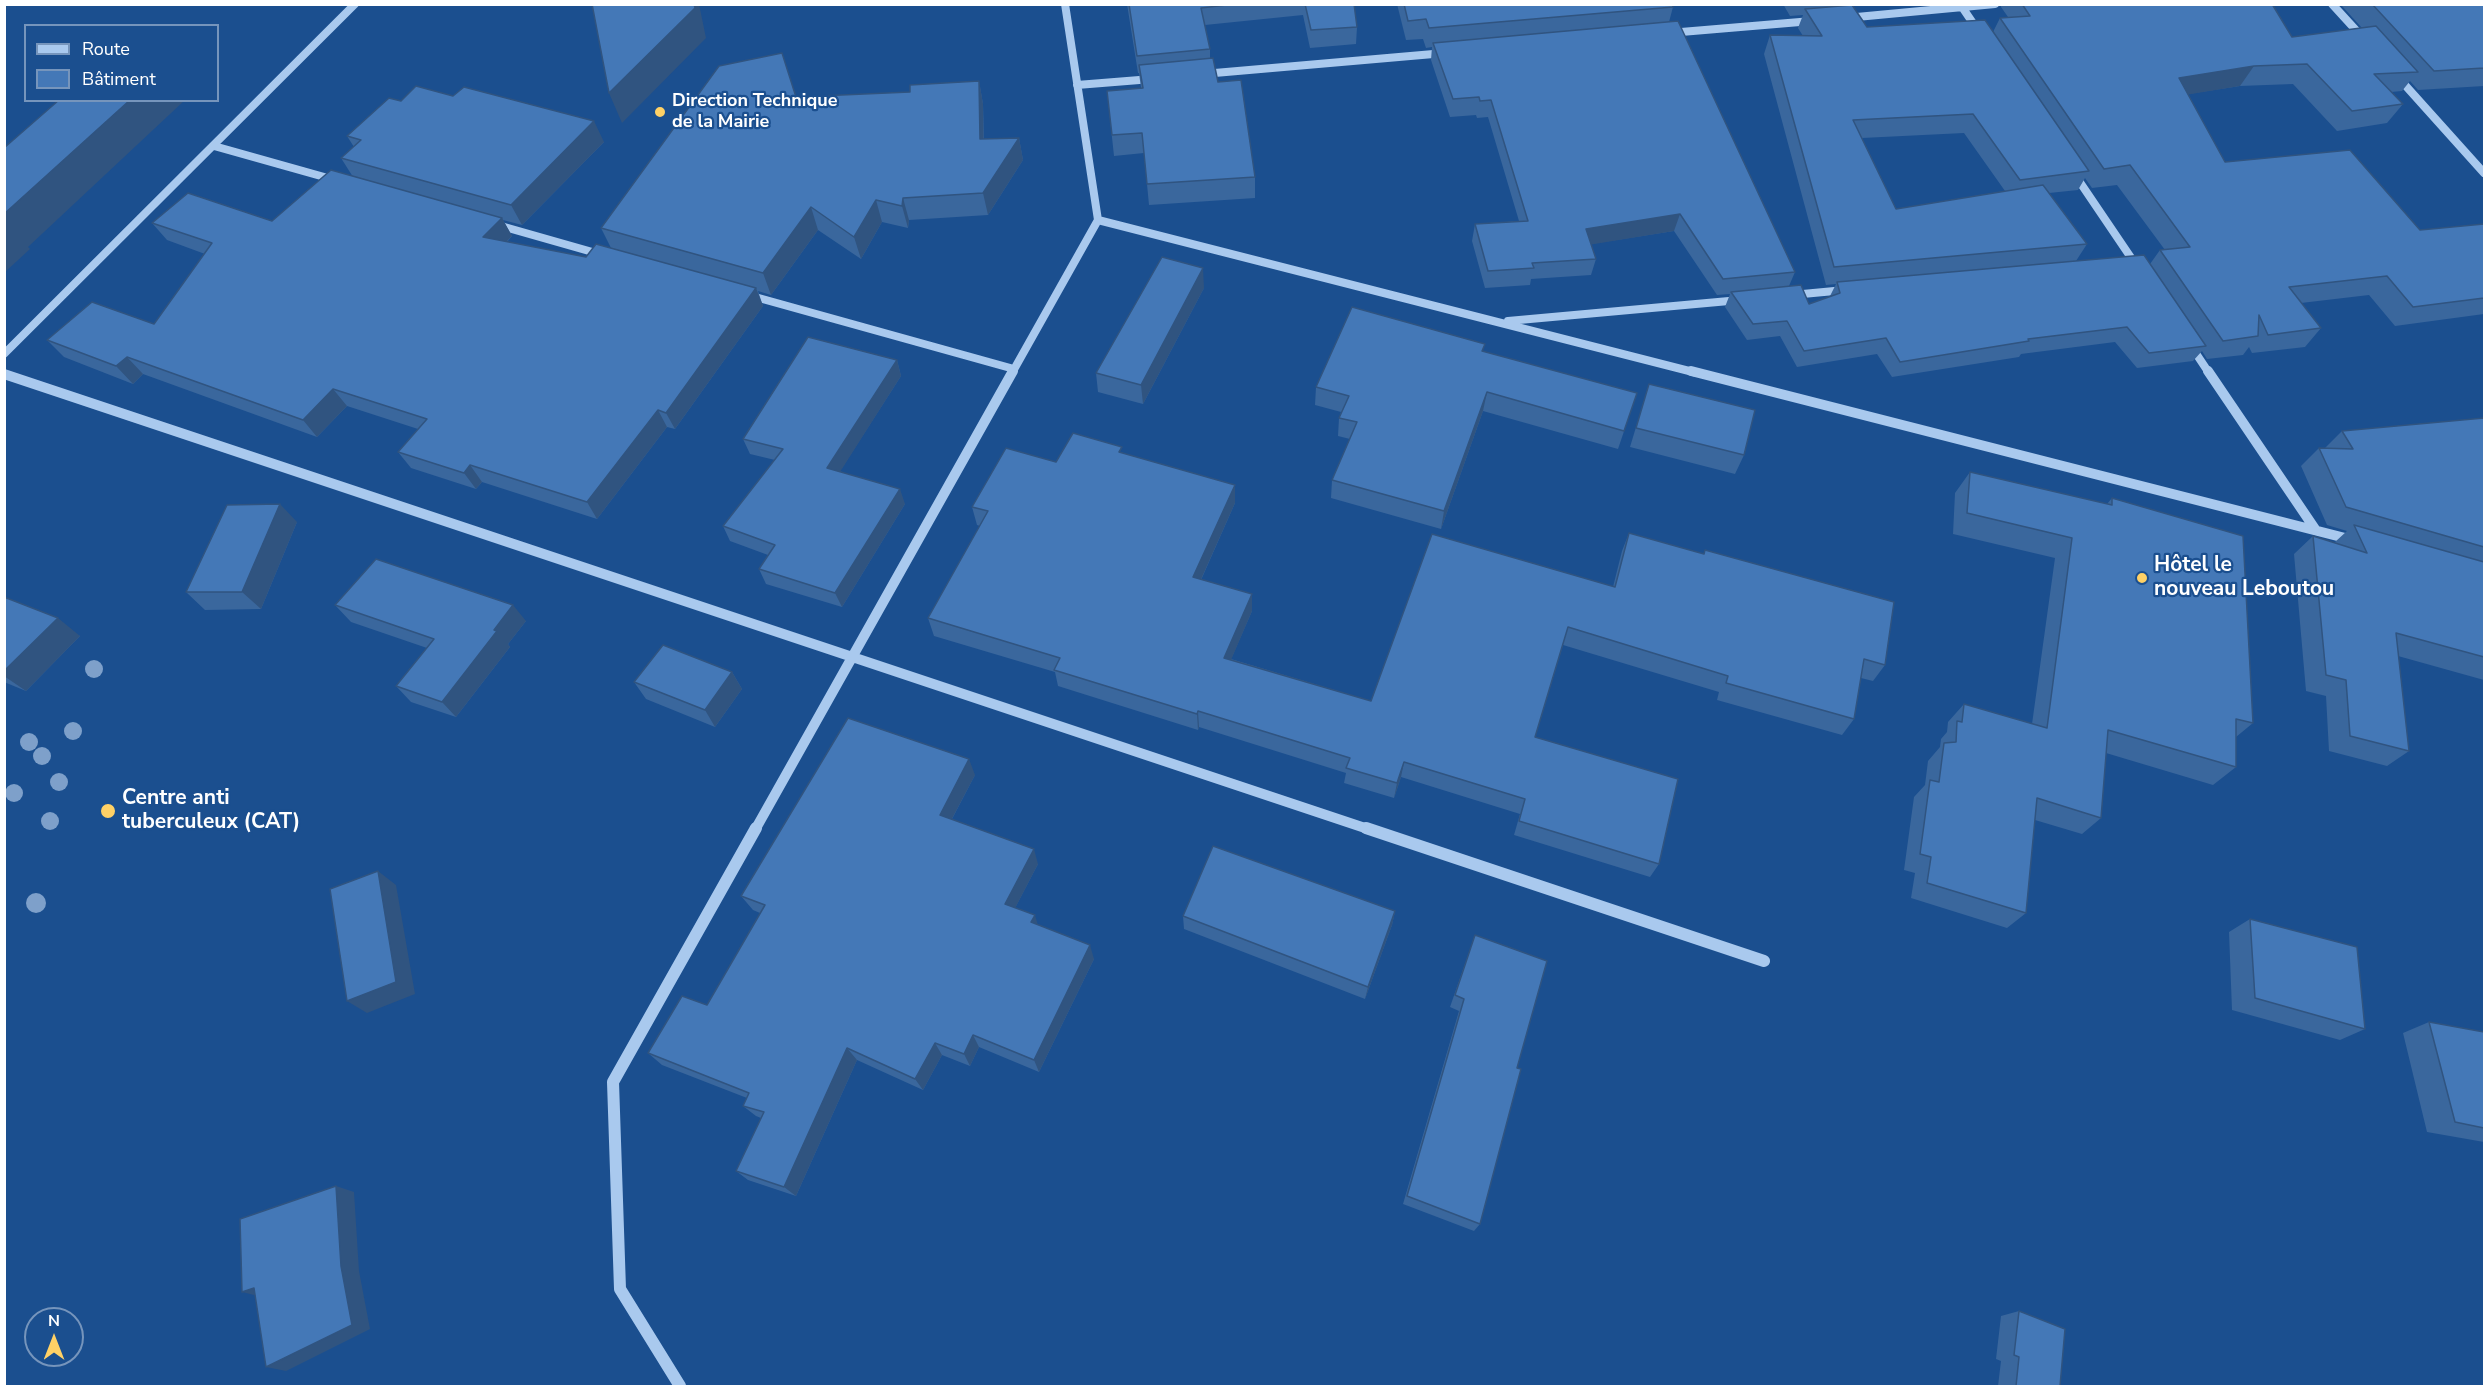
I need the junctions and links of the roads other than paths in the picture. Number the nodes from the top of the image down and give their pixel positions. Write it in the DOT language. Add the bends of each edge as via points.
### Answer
graph roads {
  1 [pos="355,4"];
  2 [pos="1065,4"];
  3 [pos="1995,4"];
  4 [pos="2332,4"];
  5 [pos="1961,6"];
  6 [pos="1832,19"];
  7 [pos="1821,20"];
  8 [pos="1655,34"];
  9 [pos="1982,37"];
  10 [pos="2372,49"];
  11 [pos="1455,52"];
  12 [pos="2388,67"];
  13 [pos="1195,75"];
  14 [pos="1160,78"];
  15 [pos="1077,85"];
  16 [pos="214,146"];
  17 [pos="2068,165"];
  18 [pos="2484,173"];
  19 [pos="340,181"];
  20 [pos="1098,220"];
  21 [pos="488,223"];
  22 [pos="614,258"];
  23 [pos="2135,263"];
  24 [pos="2123,264"];
  25 [pos="2142,273"];
  26 [pos="1852,289"];
  27 [pos="740,293"];
  28 [pos="1781,296"];
  29 [pos="1746,299"];
  30 [pos="1498,322"];
  31 [pos="2188,342"];
  32 [pos="4,354"];
  33 [pos="1014,369"];
  34 [pos="4,374"];
  35 [pos="2315,529"];
  36 [pos="2360,542"];
  37 [pos="852,656"];
  38 [pos="1764,961"];
  39 [pos="680,1386"];
  1 -- 16 [label="street"];
  2 -- 15 [label="street"];
  3 -- 5 [label="street"];
  4 -- 10 [label="street"];
  5 -- 6 [label="street"];
  5 -- 9 [label="street"];
  7 -- 8 [label="street"];
  11 -- 13 [label="street"];
  12 -- 18 [label="street"];
  14 -- 15 [label="street"];
  15 -- 20 [label="street"];
  16 -- 19 [label="street"];
  16 -- 32 [label="street"];
  17 -- 23 [label="street"];
  20 -- 30 [label="street"];
  20 -- 33 [label="street"];
  21 -- 22 [label="street"];
  23 -- 24 [label="street"];
  23 -- 25 [label="street"];
  26 -- 28 [label="street"];
  27 -- 33 [label="street"];
  29 -- 30 [label="street"];
  30 -- 35 [label="street"];
  31 -- 35 [label="street"];
  33 -- 37 [label="street"];
  34 -- 37 [label="street"];
  35 -- 36 [label="street"];
  37 -- 38 [label="street"];
  37 -- 39 [label="street" via="613,1082 620,1289"];
}
